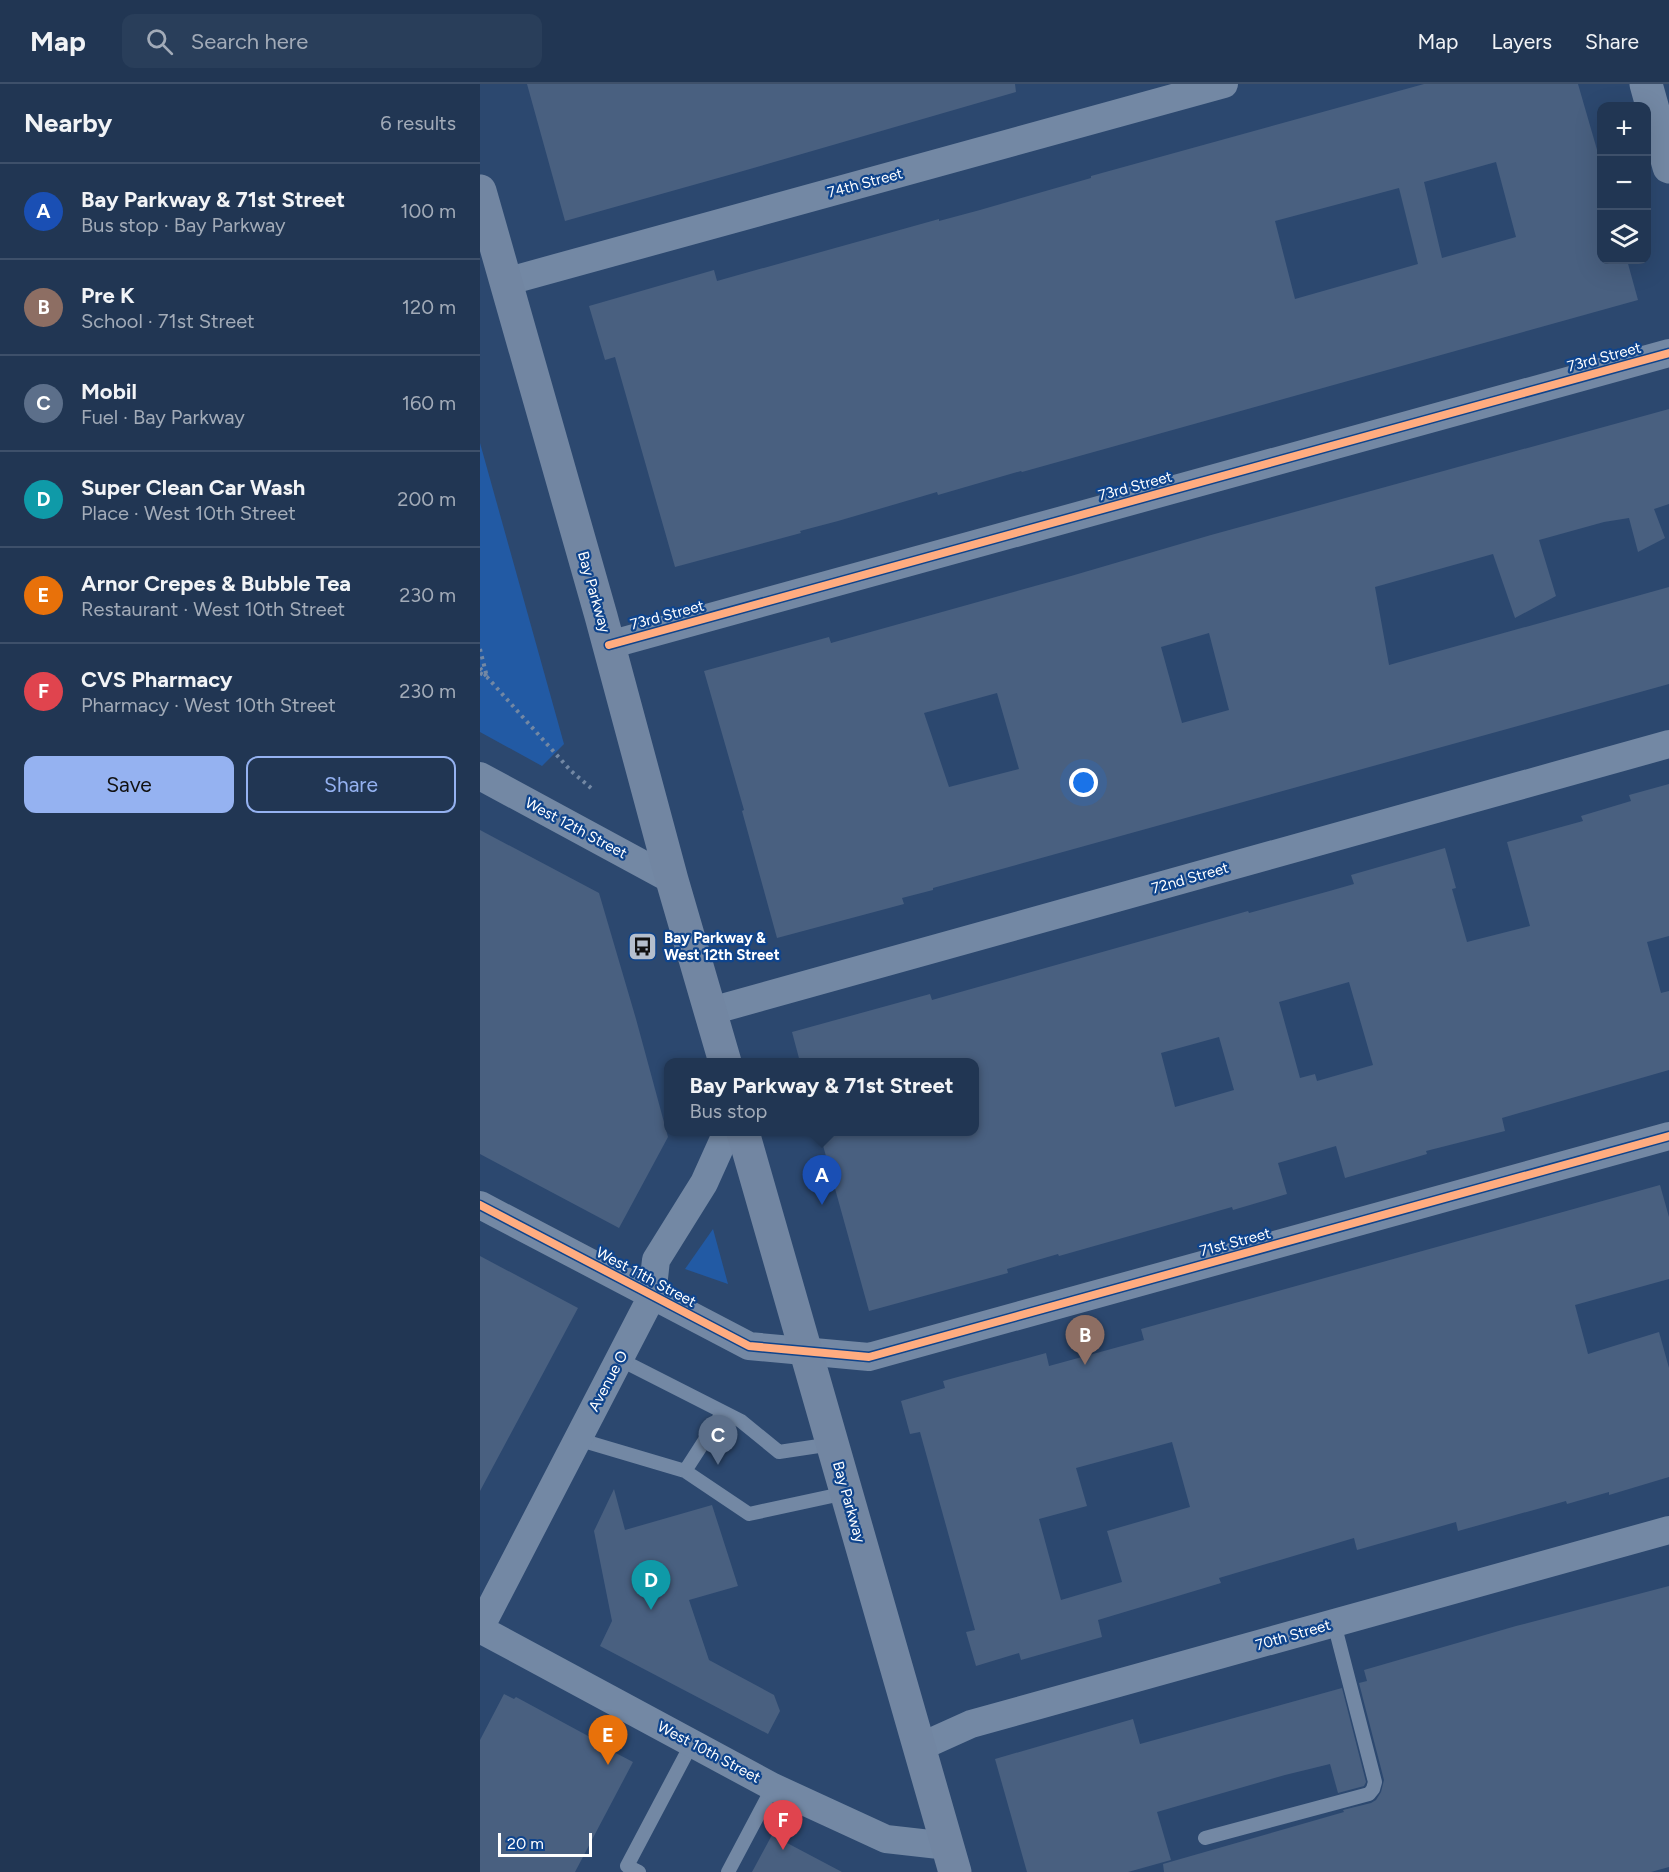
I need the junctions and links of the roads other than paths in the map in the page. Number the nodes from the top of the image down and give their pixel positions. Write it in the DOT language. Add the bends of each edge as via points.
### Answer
graph roads {
  1 [pos="1224,84"];
  2 [pos="1646,84"];
  3 [pos="1669,167"];
  4 [pos="480,191"];
  5 [pos="505,282"];
  6 [pos="1669,354"];
  7 [pos="609,645"];
  8 [pos="1669,744"];
  9 [pos="480,776"];
  10 [pos="672,880"];
  11 [pos="711,1011"];
  12 [pos="723,1058"];
  13 [pos="725,1136"];
  14 [pos="744,1136"];
  15 [pos="1669,1136"];
  16 [pos="480,1204"];
  17 [pos="652,1296"];
  18 [pos="806,1352"];
  19 [pos="619,1359"];
  20 [pos="723,1412"];
  21 [pos="577,1439"];
  22 [pos="832,1444"];
  23 [pos="685,1471"];
  24 [pos="846,1493"];
  25 [pos="1669,1530"];
  26 [pos="1334,1623"];
  27 [pos="480,1629"];
  28 [pos="692,1743"];
  29 [pos="920,1747"];
  30 [pos="773,1787"];
  31 [pos="1205,1838"];
  32 [pos="952,1859"];
  33 [pos="639,1872"];
  34 [pos="728,1872"];
  1 -- 5 [label="street, 74th Street"];
  2 -- 3 [label="street"];
  4 -- 5 [label="main road, Bay Parkway"];
  5 -- 7 [label="main road, Bay Parkway"];
  6 -- 7 [label="street, 73rd Street"];
  7 -- 10 [label="main road, Bay Parkway"];
  8 -- 11 [label="street, 72nd Street"];
  9 -- 10 [label="street, West 12th Street"];
  10 -- 11 [label="main road, Bay Parkway"];
  11 -- 12 [label="main road, Bay Parkway"];
  13 -- 17 [label="street, Avenue O" via="704,1183 656,1260"];
  14 -- 18 [label="main road, Bay Parkway"];
  15 -- 18 [label="street, 71st Street" via="869,1357"];
  16 -- 17 [label="street, West 11th Street"];
  17 -- 18 [label="street, West 11th Street" via="749,1346"];
  17 -- 19 [label="street, Avenue O"];
  18 -- 22 [label="main road, Bay Parkway"];
  19 -- 20 [label="lane"];
  19 -- 21 [label="street, Avenue O"];
  20 -- 22 [label="lane" via="741,1421 779,1452"];
  20 -- 23 [label="lane"];
  21 -- 23 [label="lane"];
  21 -- 27 [label="street, Avenue O"];
  22 -- 24 [label="main road, Bay Parkway"];
  23 -- 24 [label="lane" via="749,1514"];
  24 -- 29 [label="main road, Bay Parkway"];
  25 -- 26 [label="street, 70th Street"];
  26 -- 29 [label="street, 70th Street" via="971,1724"];
  26 -- 31 [label="lane" via="1375,1782 1373,1789 1369,1794"];
  27 -- 28 [label="street, West 10th Street"];
  28 -- 30 [label="street, West 10th Street"];
  28 -- 33 [label="lane" via="627,1866"];
  29 -- 32 [label="main road, Bay Parkway"];
  30 -- 32 [label="street, West 10th Street" via="886,1839"];
  30 -- 34 [label="lane"];
}
